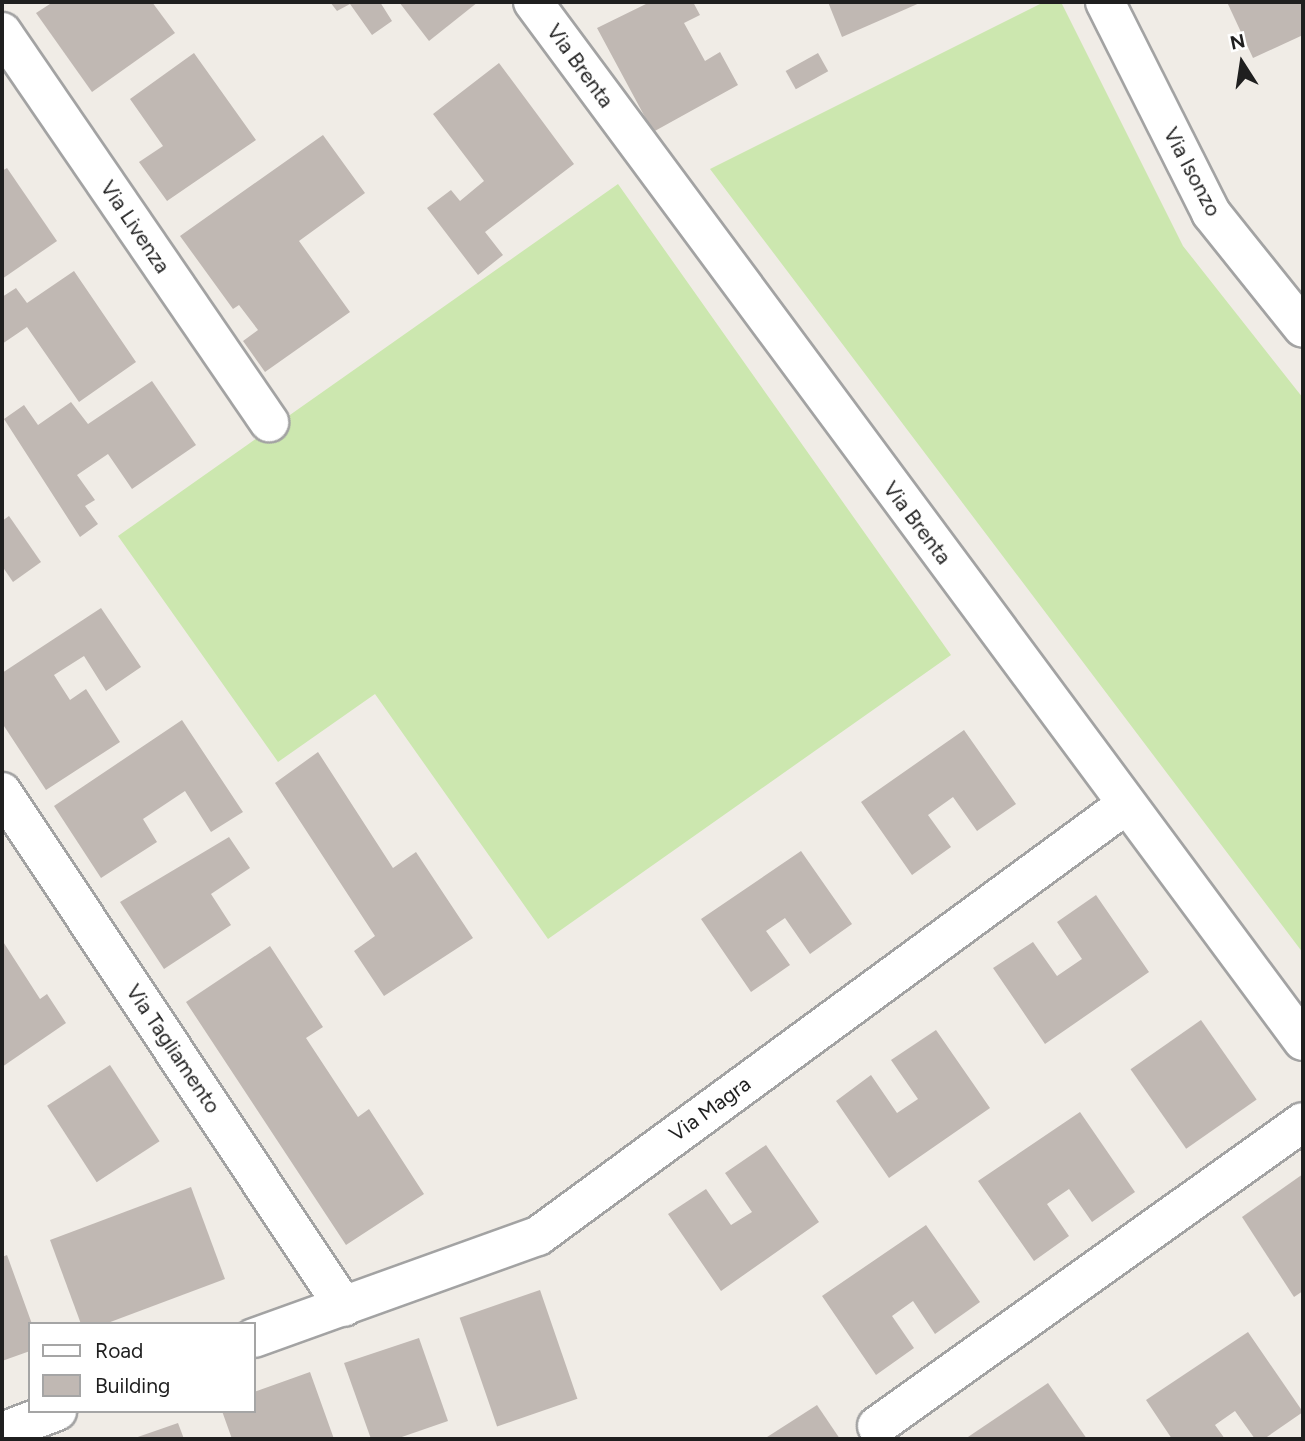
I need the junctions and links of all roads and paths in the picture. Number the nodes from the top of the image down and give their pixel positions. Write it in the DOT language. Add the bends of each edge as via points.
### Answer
graph roads {
  1 [pos="533,2"];
  2 [pos="1105,2"];
  3 [pos="2,33"];
  4 [pos="1303,328"];
  5 [pos="269,422"];
  6 [pos="2,792"];
  7 [pos="1127,804"];
  8 [pos="1303,1041"];
  9 [pos="1303,1122"];
  10 [pos="344,1307"];
  11 [pos="256,1338"];
  12 [pos="52,1413"];
  13 [pos="877,1426"];
  14 [pos="2,1432"];
  1 -- 7 [label="street, Via Brenta"];
  2 -- 4 [label="street, Via Isonzo" via="1211,213"];
  3 -- 5 [label="street, Via Livenza"];
  6 -- 10 [label="street, Via Tagliamento"];
  7 -- 8 [label="street, Via Brenta"];
  7 -- 10 [label="street, Via Magra" via="538,1236"];
  9 -- 13 [label="street"];
  10 -- 11 [label="street, Via Magra"];
  12 -- 14 [label="street"];
}
